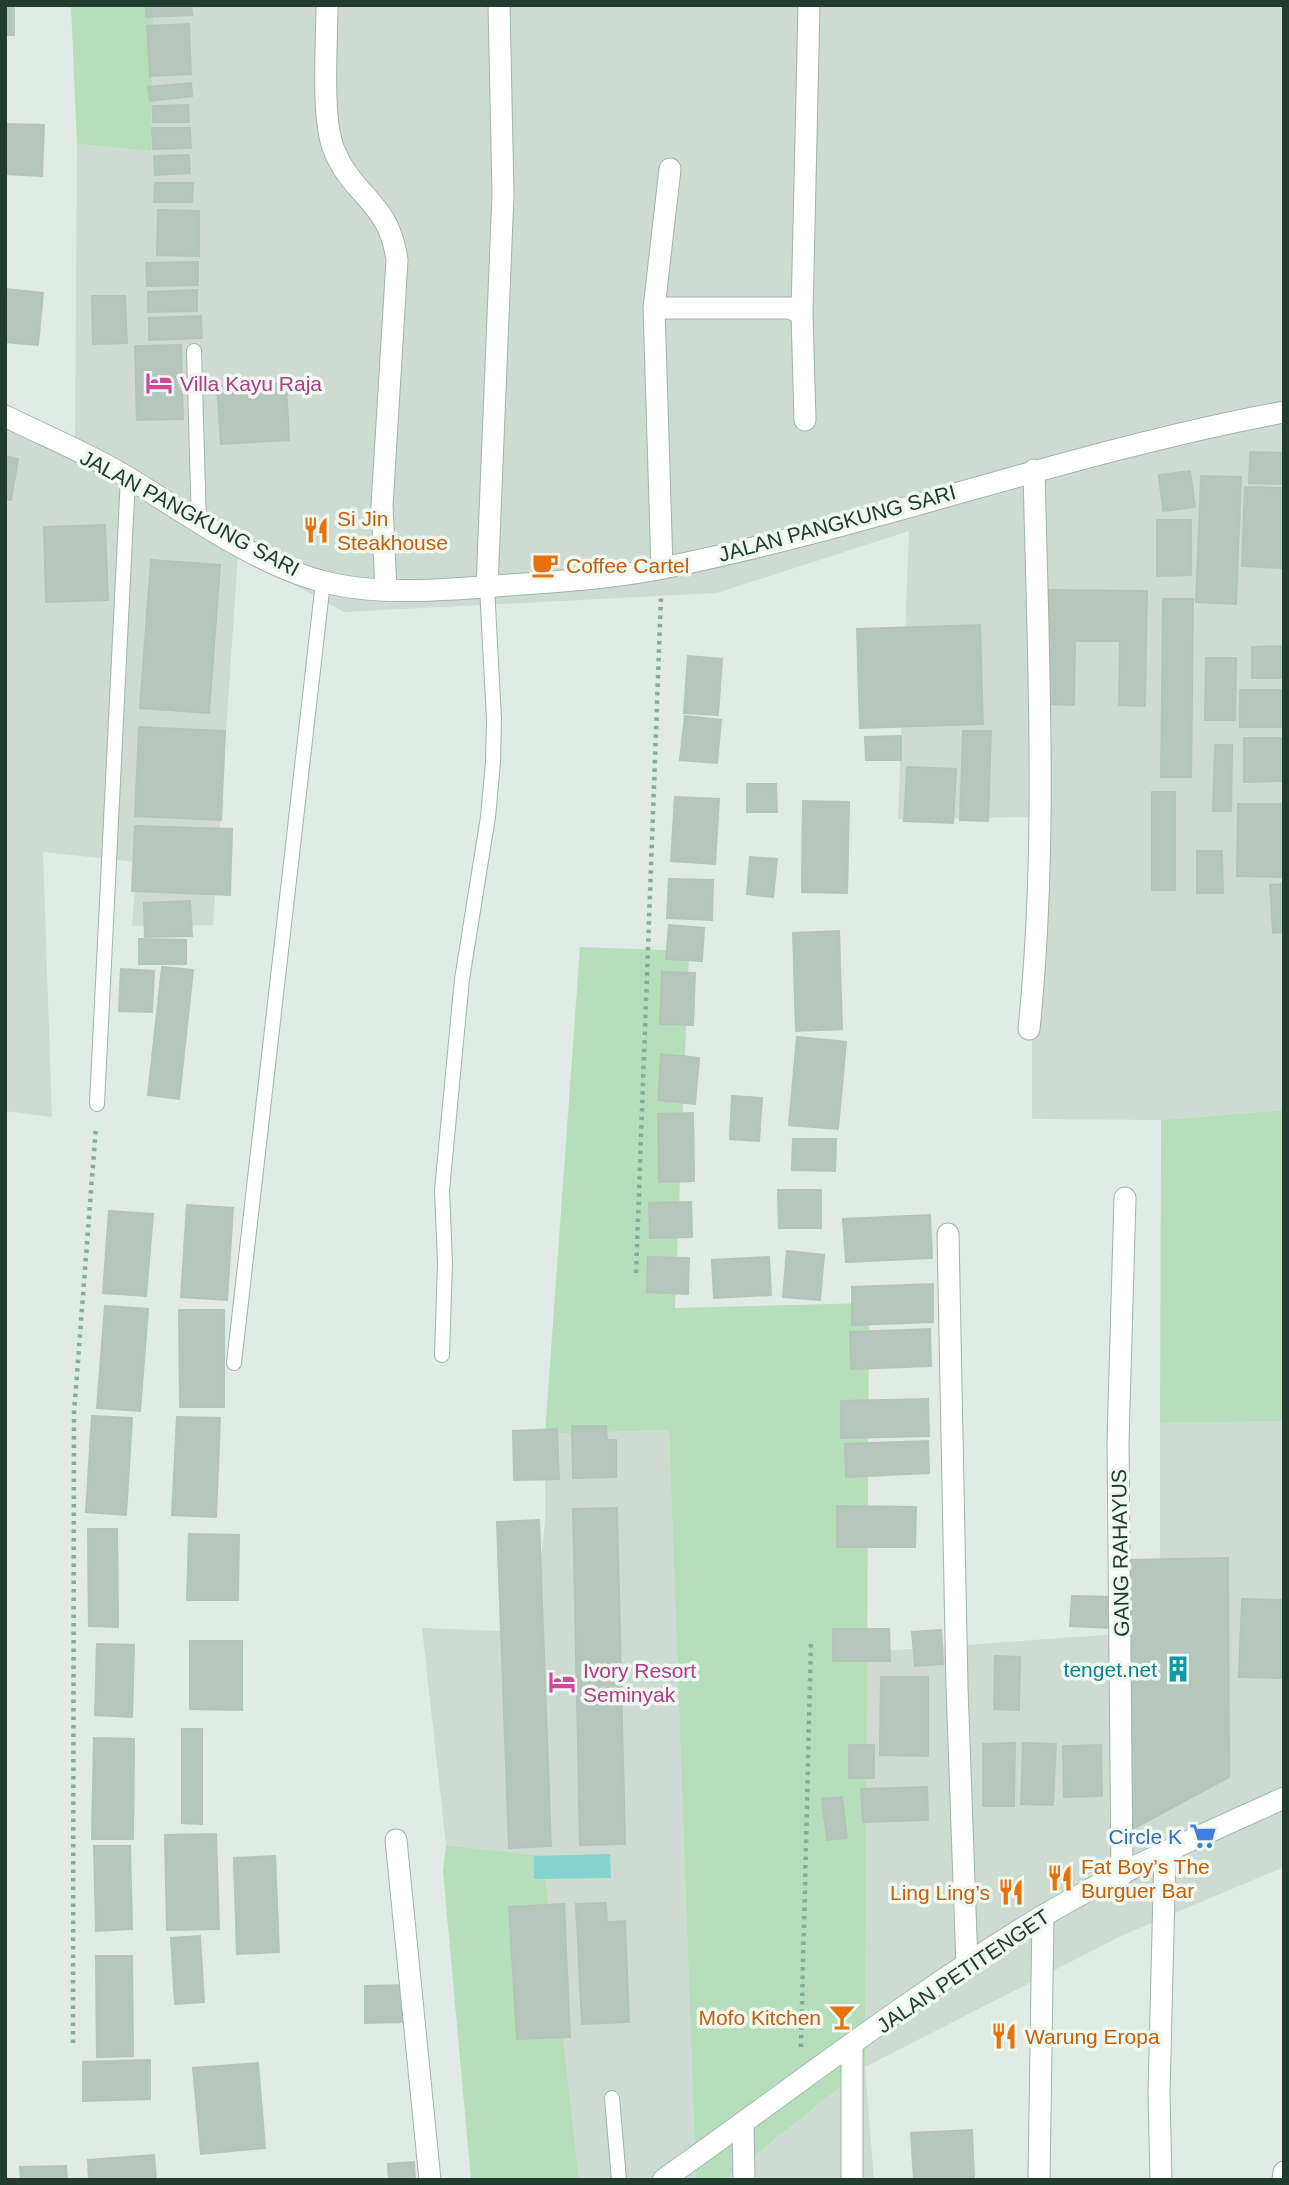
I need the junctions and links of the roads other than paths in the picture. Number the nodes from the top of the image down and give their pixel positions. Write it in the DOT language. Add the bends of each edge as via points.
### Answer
graph roads {
  1 [pos="327,5"];
  2 [pos="499,5"];
  3 [pos="810,5"];
  4 [pos="670,169"];
  5 [pos="654,308"];
  6 [pos="802,314"];
  7 [pos="194,351"];
  8 [pos="1284,412"];
  9 [pos="5,416"];
  10 [pos="805,420"];
  11 [pos="1034,470"];
  12 [pos="128,478"];
  13 [pos="199,523"];
  14 [pos="662,568"];
  15 [pos="323,582"];
  16 [pos="487,587"];
  17 [pos="386,590"];
  18 [pos="1029,1029"];
  19 [pos="97,1104"];
  20 [pos="1125,1198"];
  21 [pos="948,1234"];
  22 [pos="442,1354"];
  23 [pos="234,1363"];
  24 [pos="1284,1798"];
  25 [pos="396,1840"];
  26 [pos="1165,1852"];
  27 [pos="1122,1875"];
  28 [pos="1043,1916"];
  29 [pos="967,1965"];
  30 [pos="852,2045"];
  31 [pos="612,2098"];
  32 [pos="743,2123"];
  33 [pos="1284,2172"];
  34 [pos="430,2180"];
  35 [pos="619,2180"];
  36 [pos="663,2180"];
  37 [pos="744,2180"];
  38 [pos="852,2180"];
  39 [pos="1039,2180"];
  40 [pos="1161,2180"];
  41 [pos="1283,2180"];
  1 -- 17 [label="street" via="328,118 333,149 347,174 380,210 394,235 397,260 382,506"];
  2 -- 16 [label="street" via="503,194"];
  3 -- 6 [label="street"];
  4 -- 5 [label="street"];
  5 -- 6 [label="street" via="790,308"];
  5 -- 14 [label="street"];
  6 -- 10 [label="street"];
  7 -- 13 [label="lane"];
  8 -- 11 [label="street, JALAN PANGKUNG SARI"];
  9 -- 12 [label="street, JALAN PANGKUNG SARI"];
  11 -- 14 [label="street, JALAN PANGKUNG SARI" via="809,533"];
  11 -- 18 [label="street" via="1041,793 1037,954"];
  12 -- 13 [label="street, JALAN PANGKUNG SARI"];
  12 -- 19 [label="lane"];
  13 -- 15 [label="street, JALAN PANGKUNG SARI" via="286,569"];
  14 -- 16 [label="street, JALAN PANGKUNG SARI"];
  15 -- 17 [label="street, JALAN PANGKUNG SARI"];
  15 -- 23 [label="lane"];
  16 -- 17 [label="street, JALAN PANGKUNG SARI"];
  16 -- 22 [label="lane" via="493,762 463,979 442,1190"];
  20 -- 27 [label="street, GANG RAHAYUS" via="1118,1442"];
  21 -- 29 [label="street"];
  24 -- 26 [label="street, JALAN PETITENGET"];
  25 -- 34 [label="street"];
  26 -- 27 [label="street, JALAN PETITENGET"];
  26 -- 40 [label="street"];
  27 -- 28 [label="street, JALAN PETITENGET"];
  28 -- 29 [label="street, JALAN PETITENGET"];
  28 -- 39 [label="street"];
  29 -- 30 [label="street, JALAN PETITENGET"];
  30 -- 32 [label="street, JALAN PETITENGET"];
  30 -- 38 [label="street"];
  31 -- 35 [label="lane"];
  32 -- 36 [label="street, JALAN PETITENGET"];
  32 -- 37 [label="street"];
  33 -- 41 [label="street"];
}
